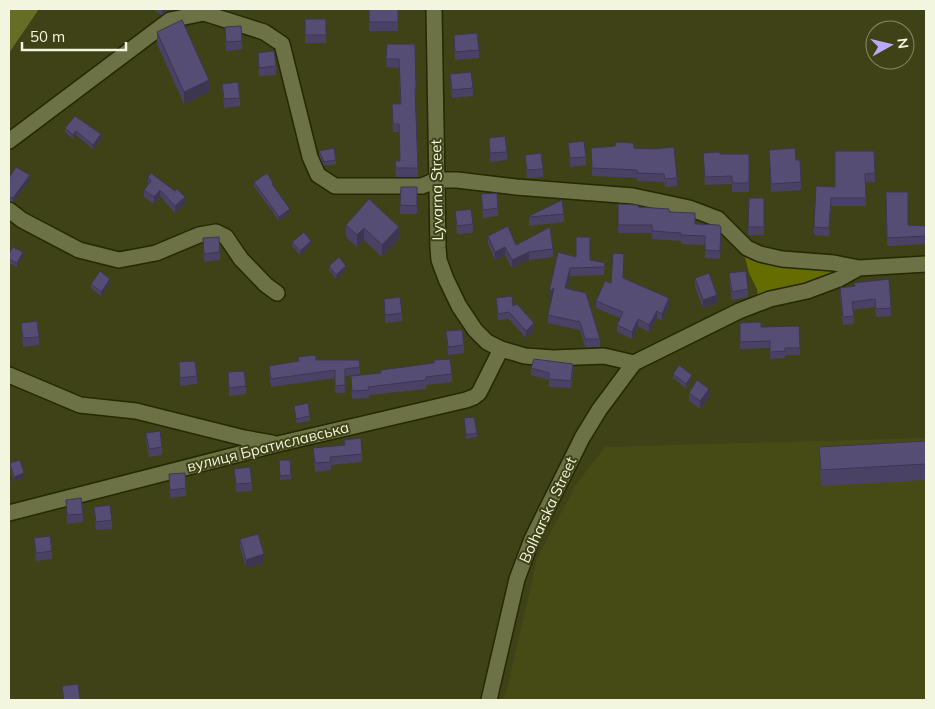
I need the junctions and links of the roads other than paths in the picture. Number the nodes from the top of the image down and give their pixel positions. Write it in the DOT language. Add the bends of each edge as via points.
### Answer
graph roads {
  1 [pos="434,9"];
  2 [pos="9,140"];
  3 [pos="436,180"];
  4 [pos="9,210"];
  5 [pos="926,264"];
  6 [pos="859,268"];
  7 [pos="277,293"];
  8 [pos="501,349"];
  9 [pos="634,363"];
  10 [pos="9,375"];
  11 [pos="278,444"];
  12 [pos="9,513"];
  13 [pos="489,700"];
  1 -- 3 [label="street, Lyvarna Street"];
  2 -- 3 [label="street" via="170,20 204,13 264,32 282,44 310,157 318,175 335,186 422,186"];
  3 -- 6 [label="street" via="633,196 689,208 718,219 747,248 760,254"];
  3 -- 8 [label="street, Lyvarna Street" via="439,260 446,279 475,330 487,342"];
  4 -- 7 [label="street" via="79,250 119,260 156,253 199,235 216,232 226,237 241,259"];
  5 -- 6 [label="street"];
  6 -- 9 [label="street" via="807,291 770,299 738,311"];
  8 -- 9 [label="street, Lyvarna Street" via="526,356 604,356"];
  8 -- 11 [label="street, вулиця Братиславська" via="474,397"];
  9 -- 13 [label="street, Bolharska Street" via="582,438 532,540 517,579"];
  10 -- 11 [label="street" via="80,405 136,411"];
  11 -- 12 [label="street, вулиця Братиславська"];
}
